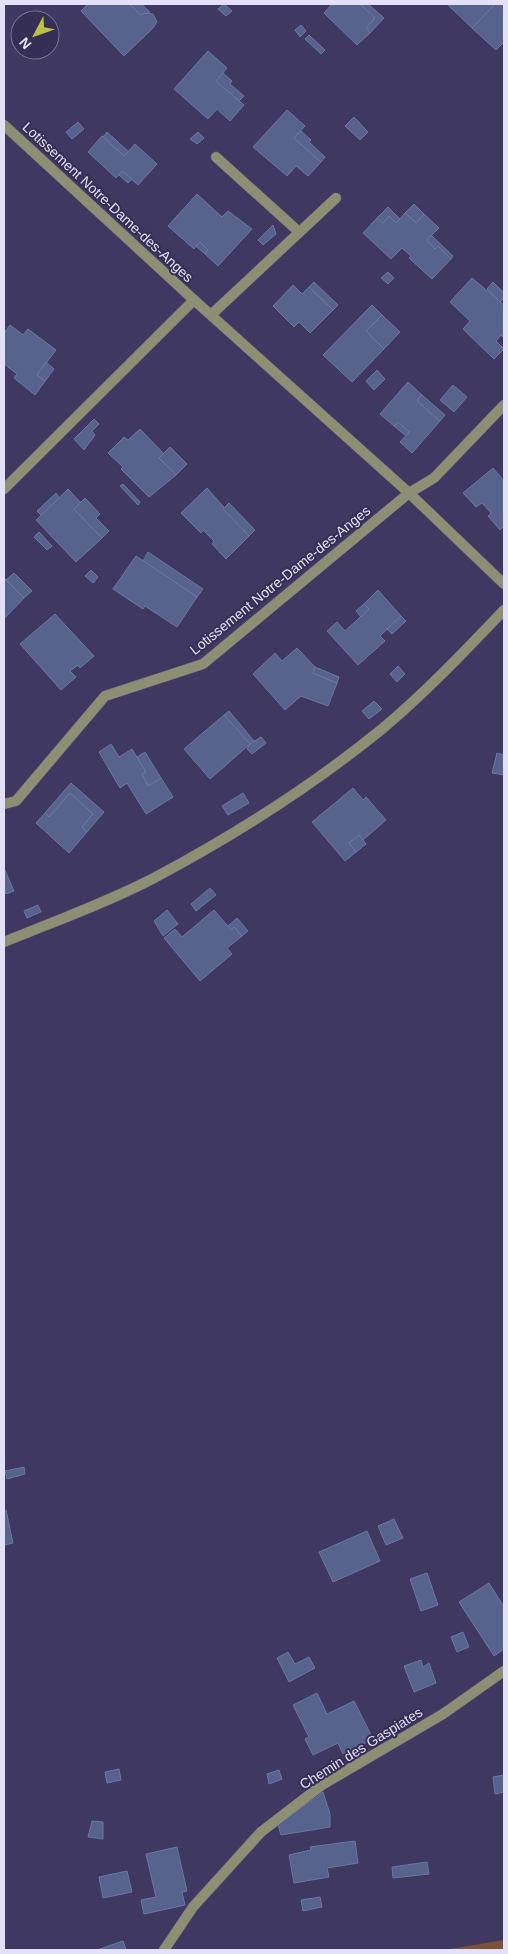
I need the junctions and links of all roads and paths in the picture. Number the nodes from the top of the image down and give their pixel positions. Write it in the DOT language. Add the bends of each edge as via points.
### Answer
graph roads {
  1 [pos="4,125"];
  2 [pos="216,157"];
  3 [pos="336,198"];
  4 [pos="299,232"];
  5 [pos="194,300"];
  6 [pos="212,314"];
  7 [pos="504,405"];
  8 [pos="4,489"];
  9 [pos="410,493"];
  10 [pos="504,584"];
  11 [pos="504,610"];
  12 [pos="4,804"];
  13 [pos="4,942"];
  14 [pos="504,1671"];
  15 [pos="164,1950"];
  1 -- 5 [label="street, Lotissement Notre-Dame-des-Anges"];
  2 -- 4 [label="street"];
  3 -- 4 [label="street"];
  4 -- 6 [label="street"];
  5 -- 6 [label="street, Lotissement Notre-Dame-des-Anges"];
  5 -- 8 [label="street, Lotissement Notre-Dame-des-Anges"];
  6 -- 9 [label="street, Lotissement Notre-Dame-des-Anges"];
  7 -- 9 [label="street, Lotissement Notre-Dame-des-Anges" via="434,478"];
  9 -- 10 [label="street, Lotissement Notre-Dame-des-Anges"];
  9 -- 12 [label="street, Lotissement Notre-Dame-des-Anges" via="203,664 105,696 16,801"];
  11 -- 13 [label="street" via="464,653 382,729 305,786 238,830 152,879"];
  14 -- 15 [label="street, Chemin des Gaspiates" via="443,1714 322,1785 261,1832 193,1907"];
}
